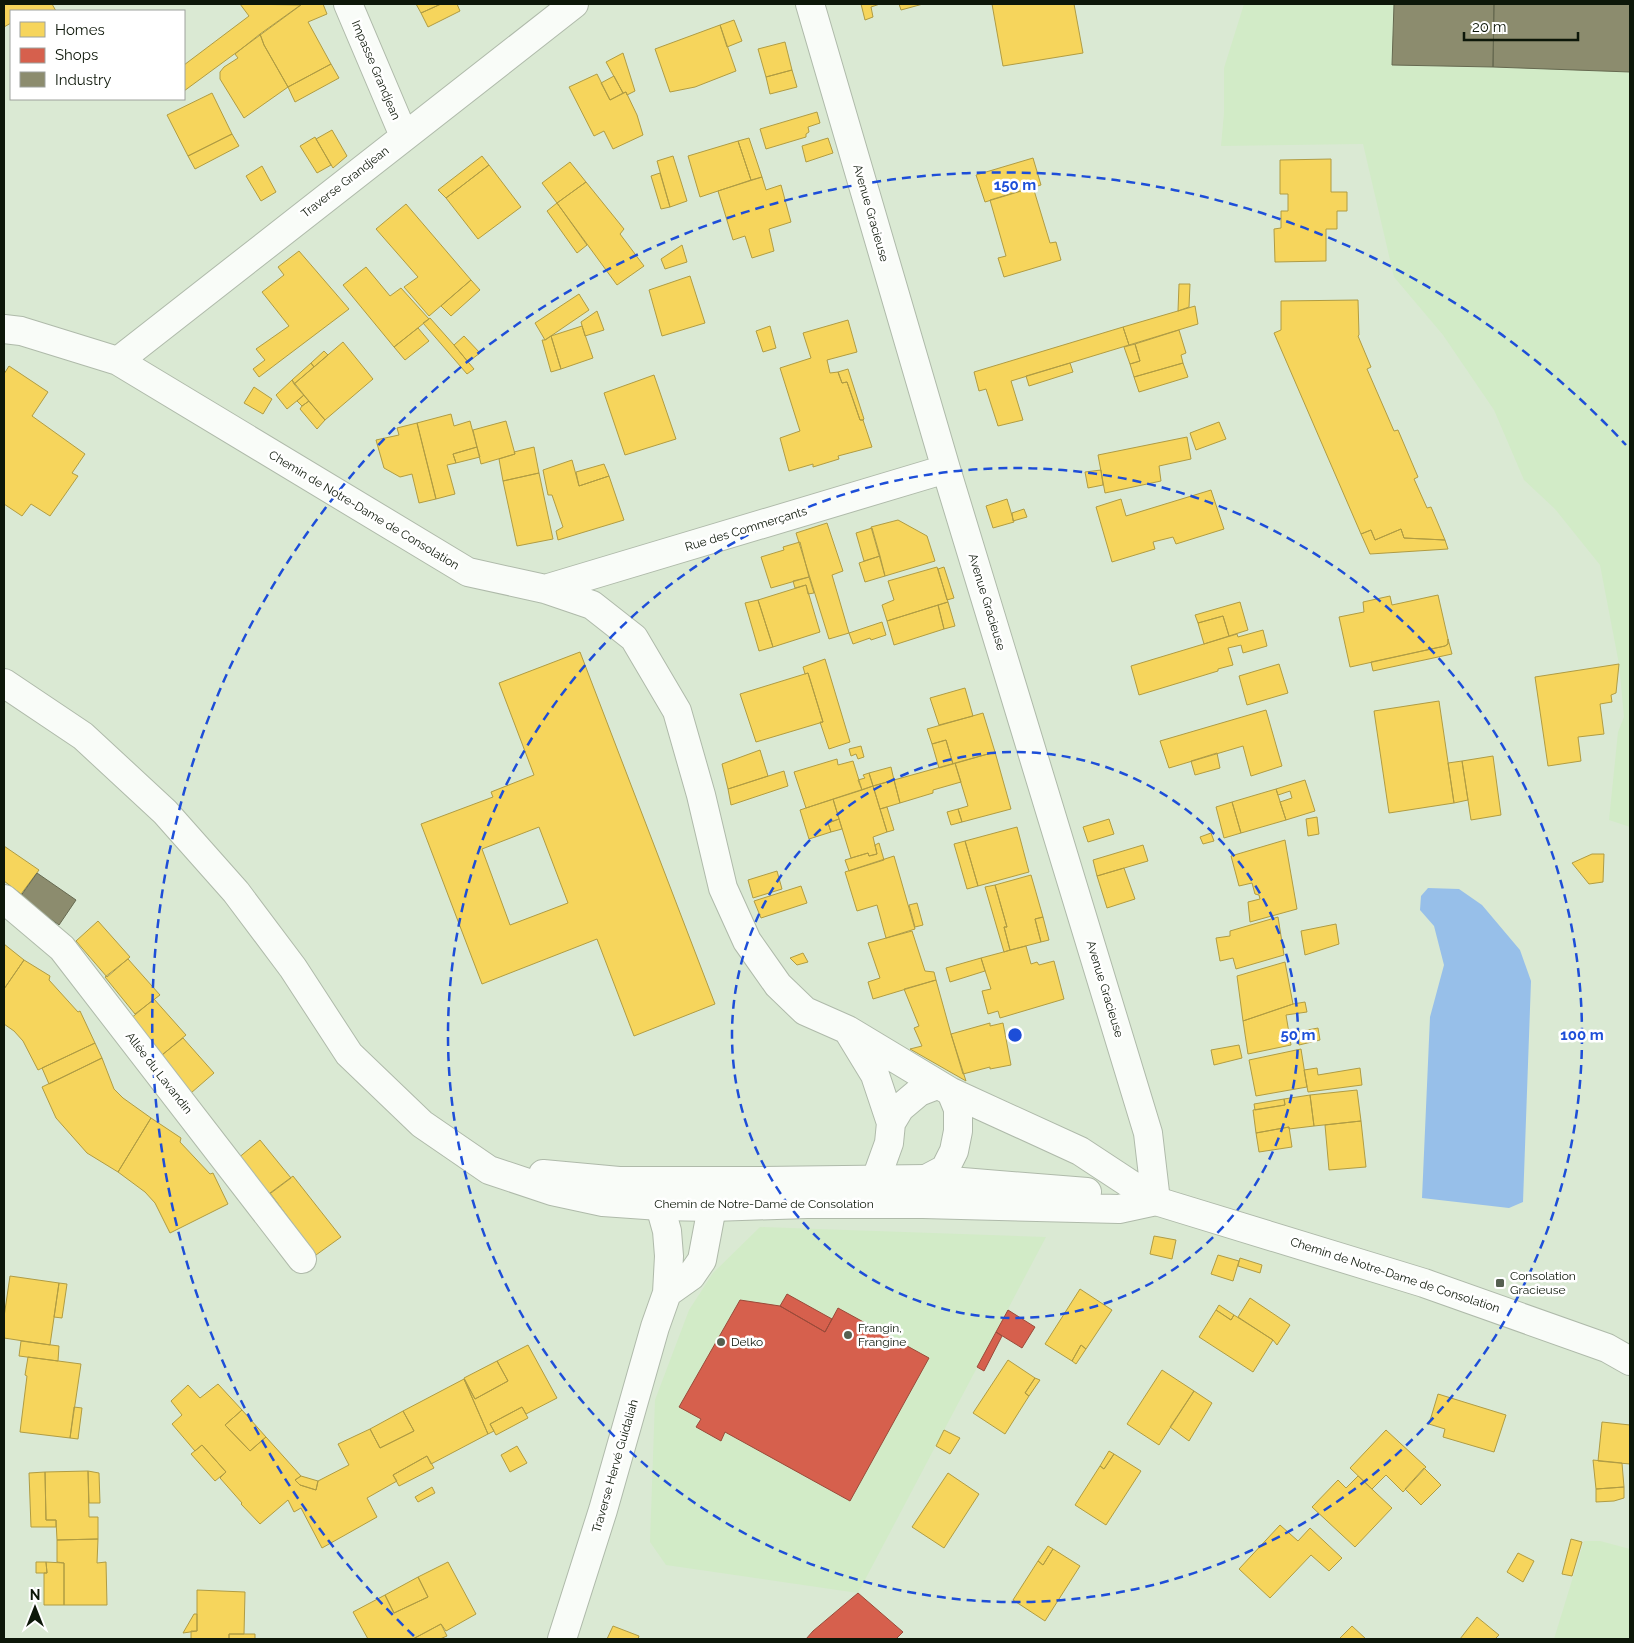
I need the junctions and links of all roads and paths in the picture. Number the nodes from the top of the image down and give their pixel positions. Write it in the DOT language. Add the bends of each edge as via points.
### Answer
graph roads {
  1 [pos="348,4"];
  2 [pos="574,4"];
  3 [pos="810,4"];
  4 [pos="404,136"];
  5 [pos="4,329"];
  6 [pos="118,361"];
  7 [pos="946,469"];
  8 [pos="545,590"];
  9 [pos="4,682"];
  10 [pos="4,899"];
  11 [pos="848,1030"];
  12 [pos="944,1089"];
  13 [pos="890,1133"];
  14 [pos="489,1170"];
  15 [pos="876,1179"];
  16 [pos="924,1191"];
  17 [pos="1156,1201"];
  18 [pos="660,1206"];
  19 [pos="712,1207"];
  20 [pos="302,1259"];
  21 [pos="668,1293"];
  22 [pos="1622,1352"];
  23 [pos="562,1639"];
  1 -- 4 [label="street, Impasse Grandjean"];
  2 -- 4 [label="street, Traverse Grandjean"];
  3 -- 7 [label="street, Avenue Gracieuse"];
  4 -- 6 [label="street, Traverse Grandjean"];
  5 -- 6 [label="street, Chemin de Notre-Dame de Consolation" via="21,331"];
  6 -- 8 [label="street, Chemin de Notre-Dame de Consolation" via="468,572"];
  7 -- 8 [label="street, Rue des Commerçants"];
  7 -- 17 [label="street, Avenue Gracieuse" via="1148,1133"];
  8 -- 11 [label="street, Chemin de Notre-Dame de Consolation" via="592,605 634,638 677,711 723,888 747,941 778,985 805,1011"];
  9 -- 14 [label="street, Chemin de Notre-Dame de Consolation" via="83,736 165,812 236,892 293,968 349,1054 422,1124"];
  10 -- 20 [label="street, Allée du Lavandin" via="62,948"];
  11 -- 12 [label="street, Chemin de Notre-Dame de Consolation"];
  11 -- 13 [label="street, Chemin de Notre-Dame de Consolation" via="875,1075"];
  12 -- 13 [label="street, Chemin de Notre-Dame de Consolation" via="919,1092 900,1108"];
  12 -- 16 [label="street" via="958,1109 958,1132 954,1151 945,1169"];
  12 -- 17 [label="street, Chemin de Notre-Dame de Consolation" via="1080,1151"];
  13 -- 15 [label="street, Chemin de Notre-Dame de Consolation"];
  13 -- 16 [label="street, Chemin de Notre-Dame de Consolation" via="896,1157"];
  14 -- 15 [label="street, Chemin de Notre-Dame de Consolation" via="619,1180"];
  14 -- 18 [label="street, Chemin de Notre-Dame de Consolation" via="552,1191 603,1202"];
  15 -- 16 [label="street, Chemin de Notre-Dame de Consolation"];
  16 -- 17 [label="street, Chemin de Notre-Dame de Consolation" via="1119,1209"];
  16 -- 19 [label="street, Chemin de Notre-Dame de Consolation" via="807,1204"];
  17 -- 22 [label="street, Chemin de Notre-Dame de Consolation" via="1424,1282"];
  18 -- 19 [label="street, Chemin de Notre-Dame de Consolation"];
  18 -- 21 [label="street, Traverse Hervé Guidaliah" via="667,1231"];
  19 -- 21 [label="street" via="702,1260 691,1276"];
  21 -- 23 [label="street, Traverse Hervé Guidaliah"];
}
